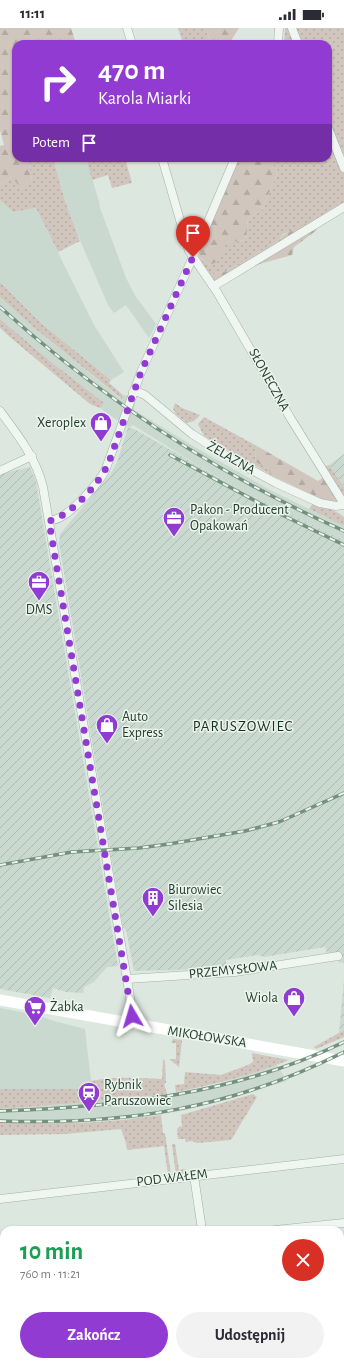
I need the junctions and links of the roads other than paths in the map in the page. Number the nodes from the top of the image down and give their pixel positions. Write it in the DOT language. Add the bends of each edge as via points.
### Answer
graph roads {
  1 [pos="127,28"];
  2 [pos="279,28"];
  3 [pos="292,28"];
  4 [pos="131,40"];
  5 [pos="278,40"];
  6 [pos="296,40"];
  7 [pos="332,138"];
  8 [pos="163,162"];
  9 [pos="233,162"];
  10 [pos="344,168"];
  11 [pos="344,208"];
  12 [pos="193,257"];
  13 [pos="214,286"];
  14 [pos="133,392"];
  15 [pos="0,411"];
  16 [pos="32,456"];
  17 [pos="0,471"];
  18 [pos="342,505"];
  19 [pos="49,521"];
  20 [pos="338,956"];
  21 [pos="127,979"];
  22 [pos="0,1000"];
  23 [pos="130,1024"];
  24 [pos="344,1061"];
  25 [pos="344,1158"];
  26 [pos="194,1176"];
  27 [pos="0,1199"];
  28 [pos="344,1223"];
  29 [pos="201,1226"];
  30 [pos="314,1226"];
  1 -- 4 [label="street"];
  2 -- 5 [label="street"];
  3 -- 6 [label="street"];
  7 -- 10 [label="street"];
  8 -- 12 [label="street, SŁONECZNA" via="188,249"];
  9 -- 12 [label="street"];
  11 -- 13 [label="street"];
  12 -- 13 [label="street, SŁONECZNA"];
  12 -- 14 [label="street"];
  13 -- 18 [label="street, SŁONECZNA"];
  14 -- 18 [label="street, ŻELAZNA" via="145,395 192,434 233,460 320,503 328,506"];
  14 -- 19 [label="street" via="104,474 70,510"];
  15 -- 16 [label="street"];
  16 -- 17 [label="street"];
  16 -- 19 [label="street" via="42,482"];
  19 -- 21 [label="street"];
  20 -- 21 [label="street, PRZEMYSŁOWA" via="235,972"];
  21 -- 23 [label="street" via="132,1011"];
  22 -- 23 [label="main road, MIKOŁOWSKA"];
  23 -- 24 [label="main road, MIKOŁOWSKA"];
  25 -- 26 [label="street, POD WAŁEM"];
  26 -- 27 [label="street, POD WAŁEM"];
  26 -- 29 [label="street"];
  28 -- 30 [label="street"];
}
